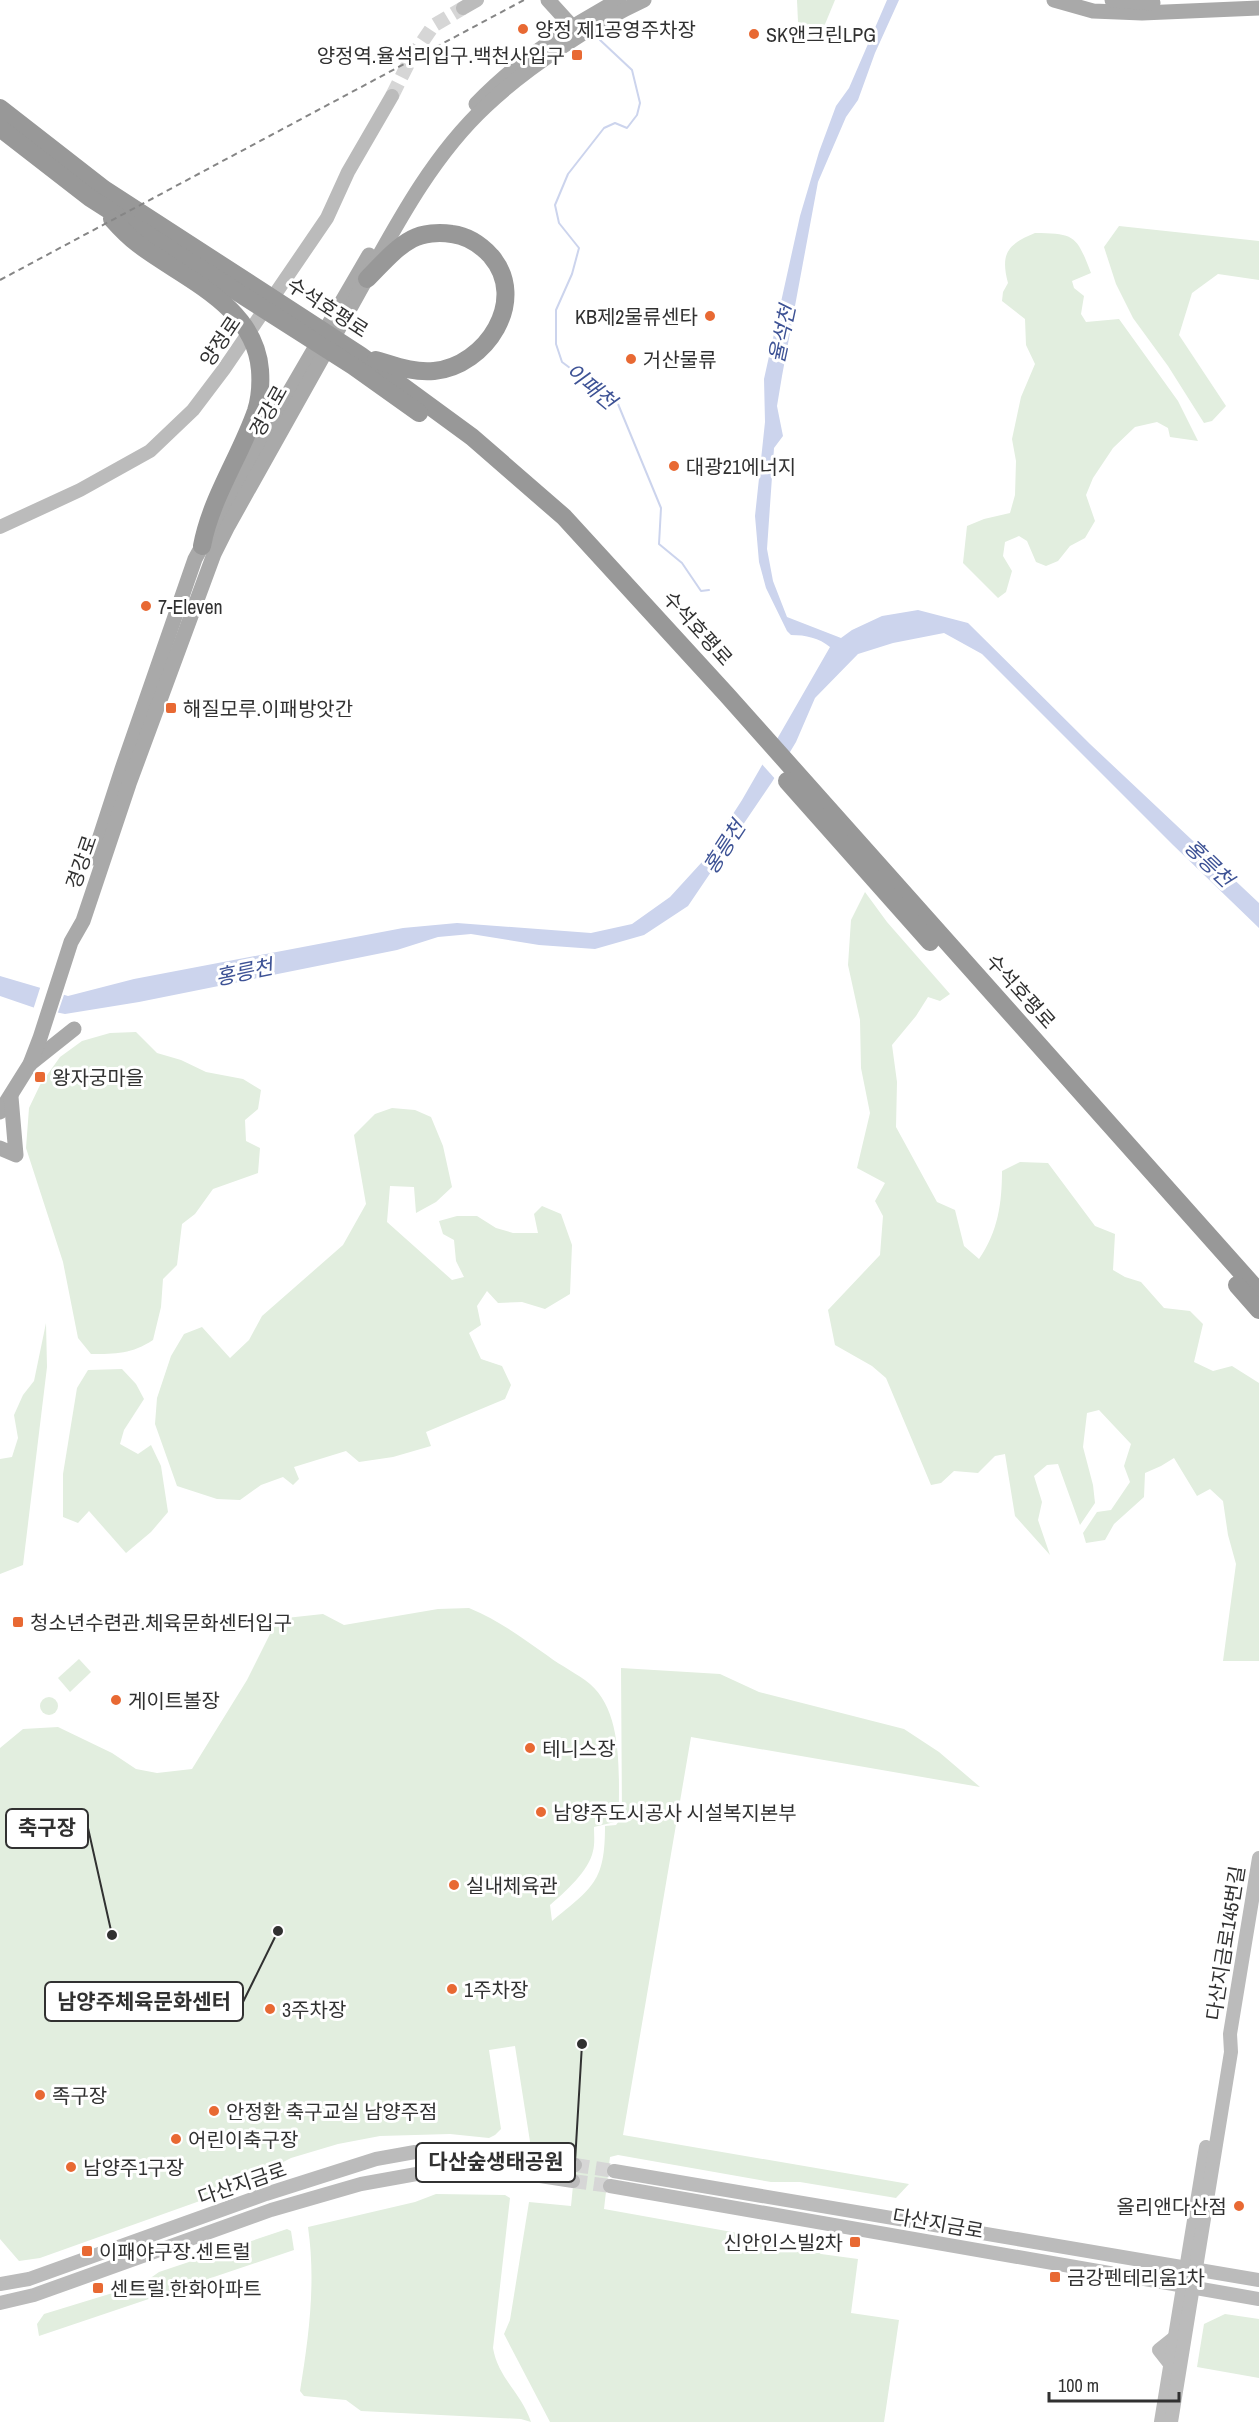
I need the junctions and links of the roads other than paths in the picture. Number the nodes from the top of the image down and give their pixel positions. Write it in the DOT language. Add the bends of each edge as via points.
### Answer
graph roads {
  1 [pos="477,0"];
  2 [pos="548,0"];
  3 [pos="619,0"];
  4 [pos="644,0"];
  5 [pos="1054,0"];
  6 [pos="1112,0"];
  7 [pos="1234,0"];
  8 [pos="463,8"];
  9 [pos="1259,8"];
  10 [pos="576,31"];
  11 [pos="392,96"];
  12 [pos="0,108"];
  13 [pos="0,129"];
  14 [pos="68,172"];
  15 [pos="144,231"];
  16 [pos="367,279"];
  17 [pos="357,360"];
  18 [pos="0,527"];
  19 [pos="202,546"];
  20 [pos="815,803"];
  21 [pos="71,942"];
  22 [pos="74,1029"];
  23 [pos="30,1064"];
  24 [pos="11,1097"];
  25 [pos="0,1112"];
  26 [pos="0,1148"];
  27 [pos="1259,1292"];
  28 [pos="1259,1310"];
  29 [pos="1259,1858"];
  30 [pos="575,2165"];
  31 [pos="614,2171"];
  32 [pos="573,2181"];
  33 [pos="610,2186"];
  34 [pos="1190,2269"];
  35 [pos="1259,2280"];
  36 [pos="0,2284"];
  37 [pos="1187,2287"];
  38 [pos="1259,2299"];
  39 [pos="0,2303"];
  40 [pos="1161,2422"];
  41 [pos="1171,2422"];
  1 -- 8 [label="street"];
  2 -- 10 [label="main road"];
  3 -- 10 [label="main road, 경강로"];
  4 -- 10 [label="main road, 경강로"];
  5 -- 9 [label="main road" via="1093,11 1132,13"];
  6 -- 7 [label="main road"];
  10 -- 16 [label="main road, 경강로" via="486,106 457,137 422,185"];
  10 -- 19 [label="main road, 경강로" via="502,77 437,148 348,289"];
  11 -- 18 [label="street, 양정로" via="348,172 327,218 194,411 150,451 80,490"];
  12 -- 14 [label="highway, 수석호평로"];
  13 -- 14 [label="highway, 수석호평로"];
  14 -- 15 [label="highway, 수석호평로"];
  14 -- 15 [label="highway, 수석호평로" via="90,198"];
  15 -- 17 [label="highway, 수석호평로" via="259,297"];
  15 -- 19 [label="highway" via="225,304 241,321 255,346 260,377 256,410 206,523"];
  16 -- 17 [label="highway" via="412,239 435,233 456,234 477,244 497,263 506,293 505,308 485,344 475,354 447,368 412,371"];
  16 -- 21 [label="main road, 경강로" via="214,554 83,921"];
  17 -- 20 [label="highway, 수석호평로" via="472,437 557,510 628,584"];
  19 -- 21 [label="main road, 경강로" via="122,769 73,924"];
  20 -- 27 [label="highway, 수석호평로"];
  20 -- 28 [label="highway, 수석호평로"];
  21 -- 23 [label="main road, 경강로"];
  22 -- 23 [label="main road"];
  23 -- 24 [label="main road, 경강로"];
  24 -- 25 [label="main road, 경강로"];
  24 -- 26 [label="main road" via="16,1155"];
  29 -- 34 [label="street, 다산지금로145번길" via="1230,2034 1231,2052"];
  30 -- 36 [label="street, 다산지금로" via="452,2151 415,2152 376,2160 266,2194 29,2279"];
  31 -- 34 [label="street, 다산지금로"];
  32 -- 39 [label="street, 다산지금로" via="487,2168 450,2168 361,2184 271,2210 34,2295"];
  33 -- 37 [label="street, 다산지금로"];
  34 -- 35 [label="street, 다산지금로"];
  34 -- 37 [label="street, 다산지금로145번길"];
  37 -- 38 [label="street, 다산지금로"];
  37 -- 40 [label="street" via="1174,2338 1159,2350 1170,2364"];
  37 -- 41 [label="street"];
}
